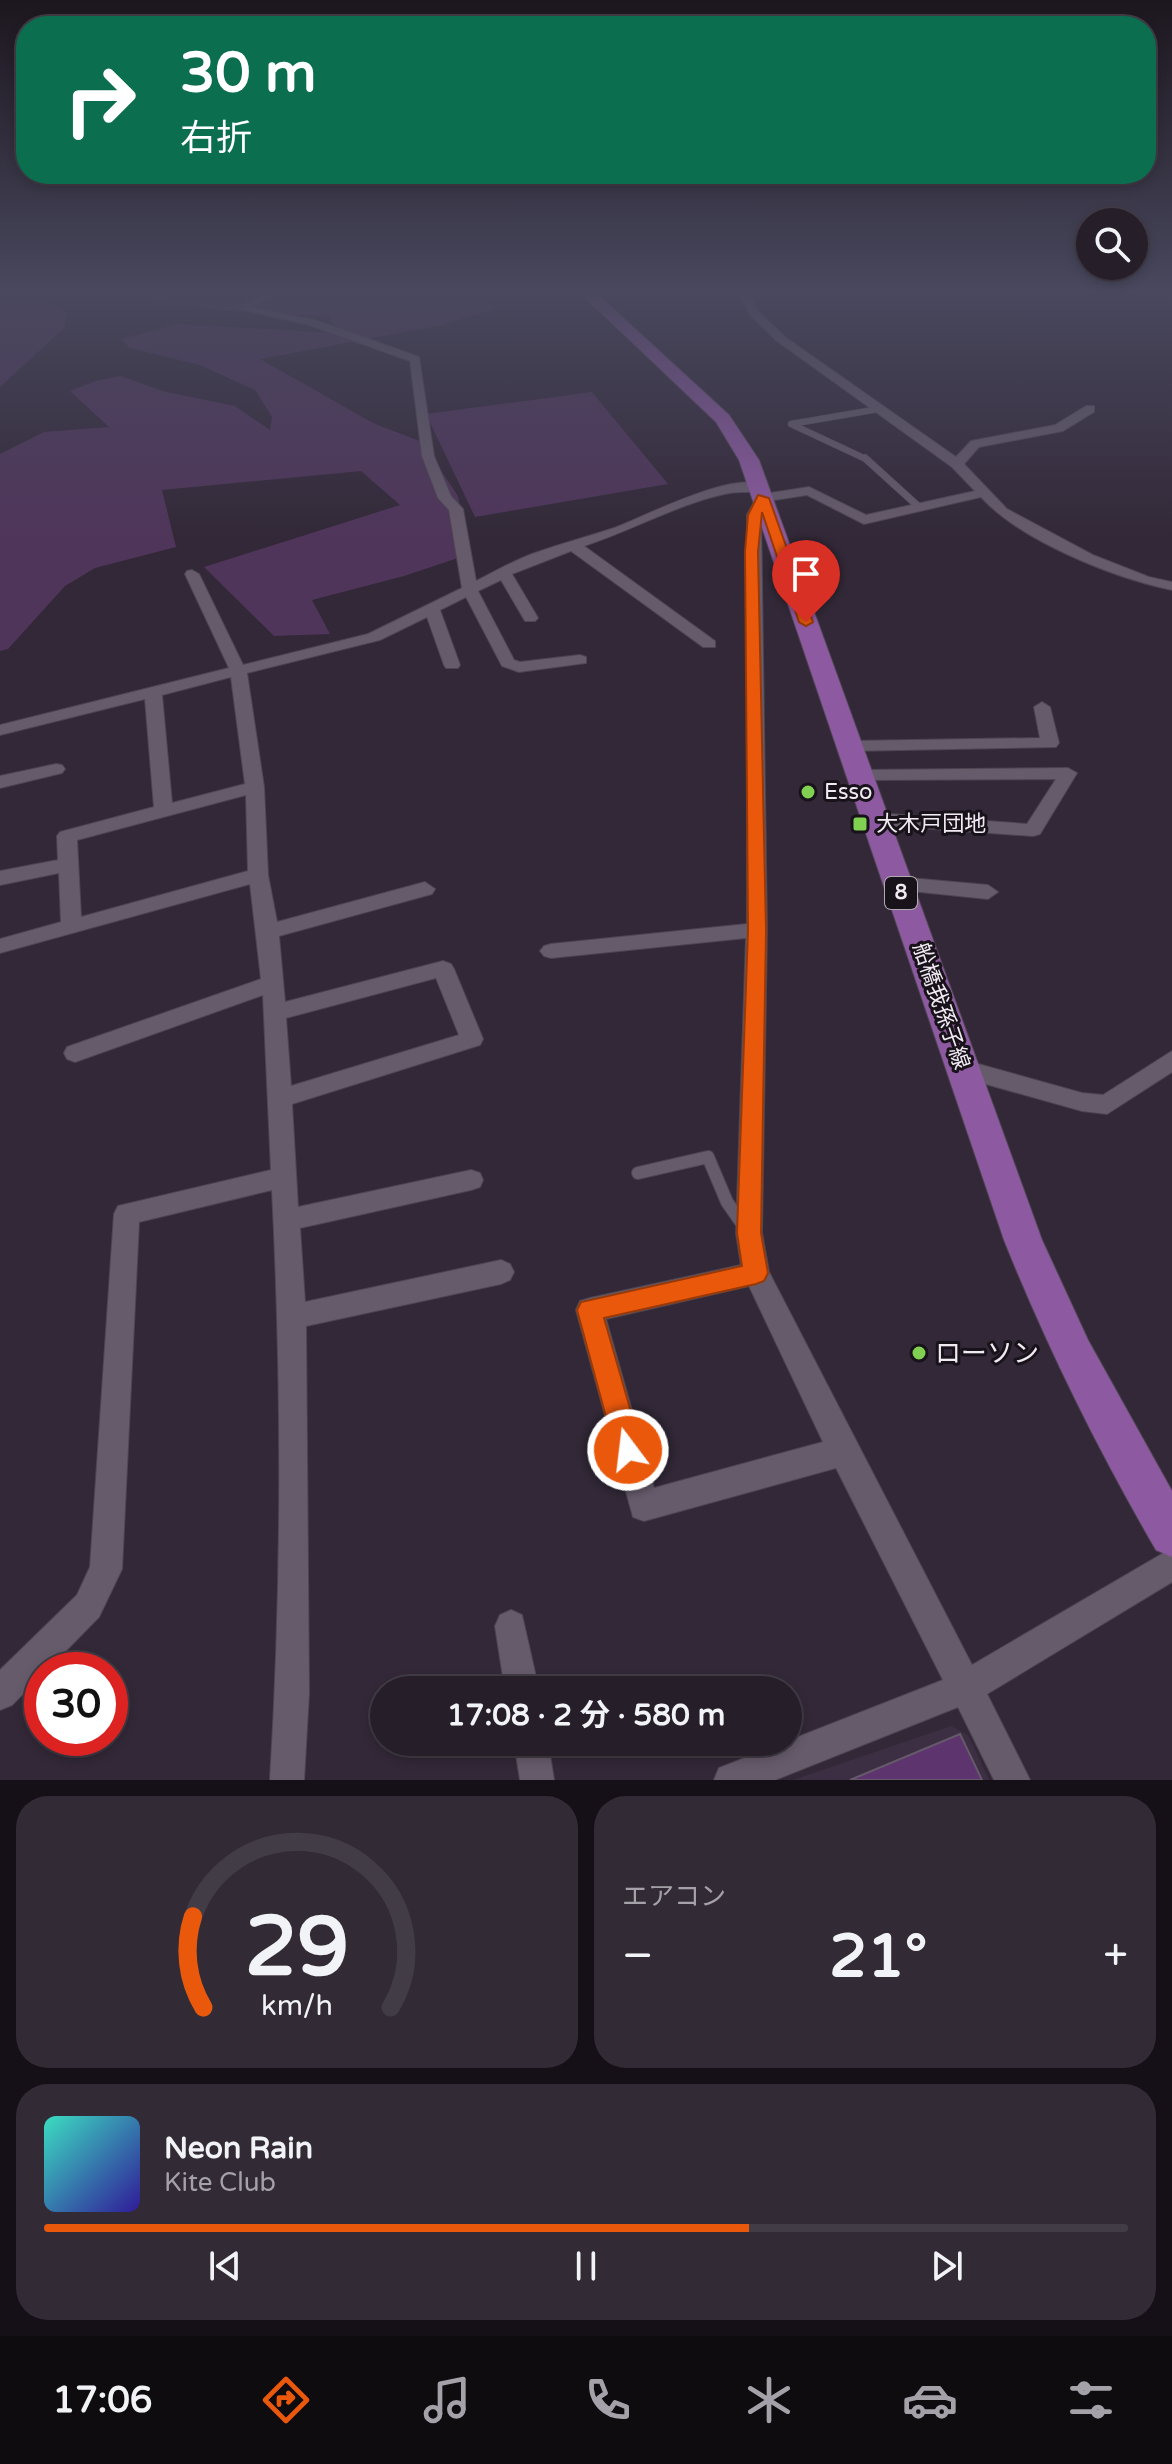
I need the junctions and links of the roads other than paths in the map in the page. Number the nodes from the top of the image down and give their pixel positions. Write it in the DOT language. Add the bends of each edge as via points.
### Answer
graph roads {
  1 [pos="417,373"];
  2 [pos="674,373"];
  3 [pos="829,373"];
  4 [pos="879,409"];
  5 [pos="1090,409"];
  6 [pos="957,464"];
  7 [pos="761,492"];
  8 [pos="983,493"];
  9 [pos="919,507"];
  10 [pos="573,545"];
  11 [pos="504,573"];
  12 [pos="192,574"];
  13 [pos="1172,586"];
  14 [pos="470,590"];
  15 [pos="432,608"];
  16 [pos="530,618"];
  17 [pos="709,644"];
  18 [pos="580,660"];
  19 [pos="452,665"];
  20 [pos="239,673"];
  21 [pos="153,693"];
  22 [pos="1042,707"];
  23 [pos="0,730"];
  24 [pos="850,746"];
  25 [pos="56,769"];
  26 [pos="860,775"];
  27 [pos="0,782"];
  28 [pos="255,787"];
  29 [pos="164,811"];
  30 [pos="876,819"];
  31 [pos="68,865"];
  32 [pos="258,875"];
  33 [pos="0,878"];
  34 [pos="898,884"];
  35 [pos="425,889"];
  36 [pos="988,892"];
  37 [pos="71,927"];
  38 [pos="757,930"];
  39 [pos="268,932"];
  40 [pos="0,946"];
  41 [pos="551,951"];
  42 [pos="273,983"];
  43 [pos="275,1013"];
  44 [pos="75,1053"];
  45 [pos="1172,1060"];
  46 [pos="964,1069"];
  47 [pos="282,1098"];
  48 [pos="638,1173"];
  49 [pos="285,1177"];
  50 [pos="471,1180"];
  51 [pos="287,1220"];
  52 [pos="749,1233"];
  53 [pos="501,1272"];
  54 [pos="756,1273"];
  55 [pos="292,1317"];
  56 [pos="843,1451"];
  57 [pos="1172,1534"];
  58 [pos="1172,1564"];
  59 [pos="511,1626"];
  60 [pos="520,1676"];
  61 [pos="967,1687"];
  62 [pos="0,1693"];
  63 [pos="533,1756"];
  64 [pos="287,1780"];
  65 [pos="537,1780"];
  66 [pos="731,1780"];
  67 [pos="1013,1780"];
  1 -- 14 [label="street" via="428,456 445,498 456,509"];
  2 -- 7 [label="main road, 船橋我孫子線 / 8" via="741,443"];
  3 -- 4 [label="street"];
  4 -- 6 [label="street"];
  4 -- 9 [label="lane" via="791,424 867,459"];
  5 -- 6 [label="street" via="1059,428 975,444"];
  6 -- 8 [label="street"];
  7 -- 9 [label="street" via="809,491 864,520"];
  7 -- 10 [label="street" via="729,489 693,499"];
  7 -- 24 [label="main road, 船橋我孫子線 / 8"];
  7 -- 38 [label="street" via="752,552"];
  8 -- 9 [label="street"];
  8 -- 13 [label="street" via="1002,512 1088,558"];
  10 -- 11 [label="street"];
  10 -- 17 [label="street"];
  11 -- 14 [label="street"];
  11 -- 16 [label="street"];
  12 -- 20 [label="street"];
  14 -- 15 [label="street"];
  14 -- 18 [label="street" via="508,663 519,667"];
  15 -- 19 [label="street"];
  15 -- 20 [label="street" via="374,637"];
  20 -- 21 [label="street"];
  20 -- 28 [label="street"];
  21 -- 23 [label="street"];
  21 -- 29 [label="street"];
  22 -- 24 [label="street" via="1050,743"];
  24 -- 26 [label="main road, 船橋我孫子線 / 8"];
  25 -- 27 [label="street"];
  26 -- 30 [label="main road, 船橋我孫子線 / 8"];
  26 -- 30 [label="street" via="1068,773 1033,830"];
  28 -- 29 [label="street"];
  28 -- 32 [label="street"];
  29 -- 31 [label="street" via="67,836"];
  30 -- 34 [label="main road, 船橋我孫子線 / 8"];
  31 -- 33 [label="street"];
  31 -- 37 [label="street"];
  32 -- 37 [label="street"];
  32 -- 39 [label="street"];
  34 -- 36 [label="street"];
  34 -- 46 [label="main road, 船橋我孫子線 / 8"];
  35 -- 39 [label="street"];
  37 -- 40 [label="street"];
  38 -- 41 [label="street"];
  38 -- 52 [label="street"];
  39 -- 42 [label="street"];
  42 -- 43 [label="street"];
  42 -- 44 [label="street"];
  43 -- 47 [label="street"];
  43 -- 47 [label="street" via="443,969 472,1039"];
  45 -- 46 [label="street" via="1107,1105"];
  46 -- 57 [label="main road, 船橋我孫子線 / 8" via="1056,1323"];
  47 -- 49 [label="street"];
  48 -- 52 [label="lane" via="708,1157 727,1202"];
  49 -- 51 [label="street"];
  49 -- 62 [label="street" via="127,1214 106,1569 88,1606"];
  50 -- 51 [label="street"];
  51 -- 55 [label="street"];
  52 -- 54 [label="street"];
  53 -- 55 [label="street"];
  54 -- 56 [label="street"];
  54 -- 56 [label="street" via="590,1310 644,1506"];
  55 -- 64 [label="street" via="292,1693"];
  56 -- 61 [label="street"];
  58 -- 61 [label="street"];
  59 -- 60 [label="street"];
  61 -- 66 [label="street"];
  61 -- 67 [label="street"];
  63 -- 65 [label="street"];
}
